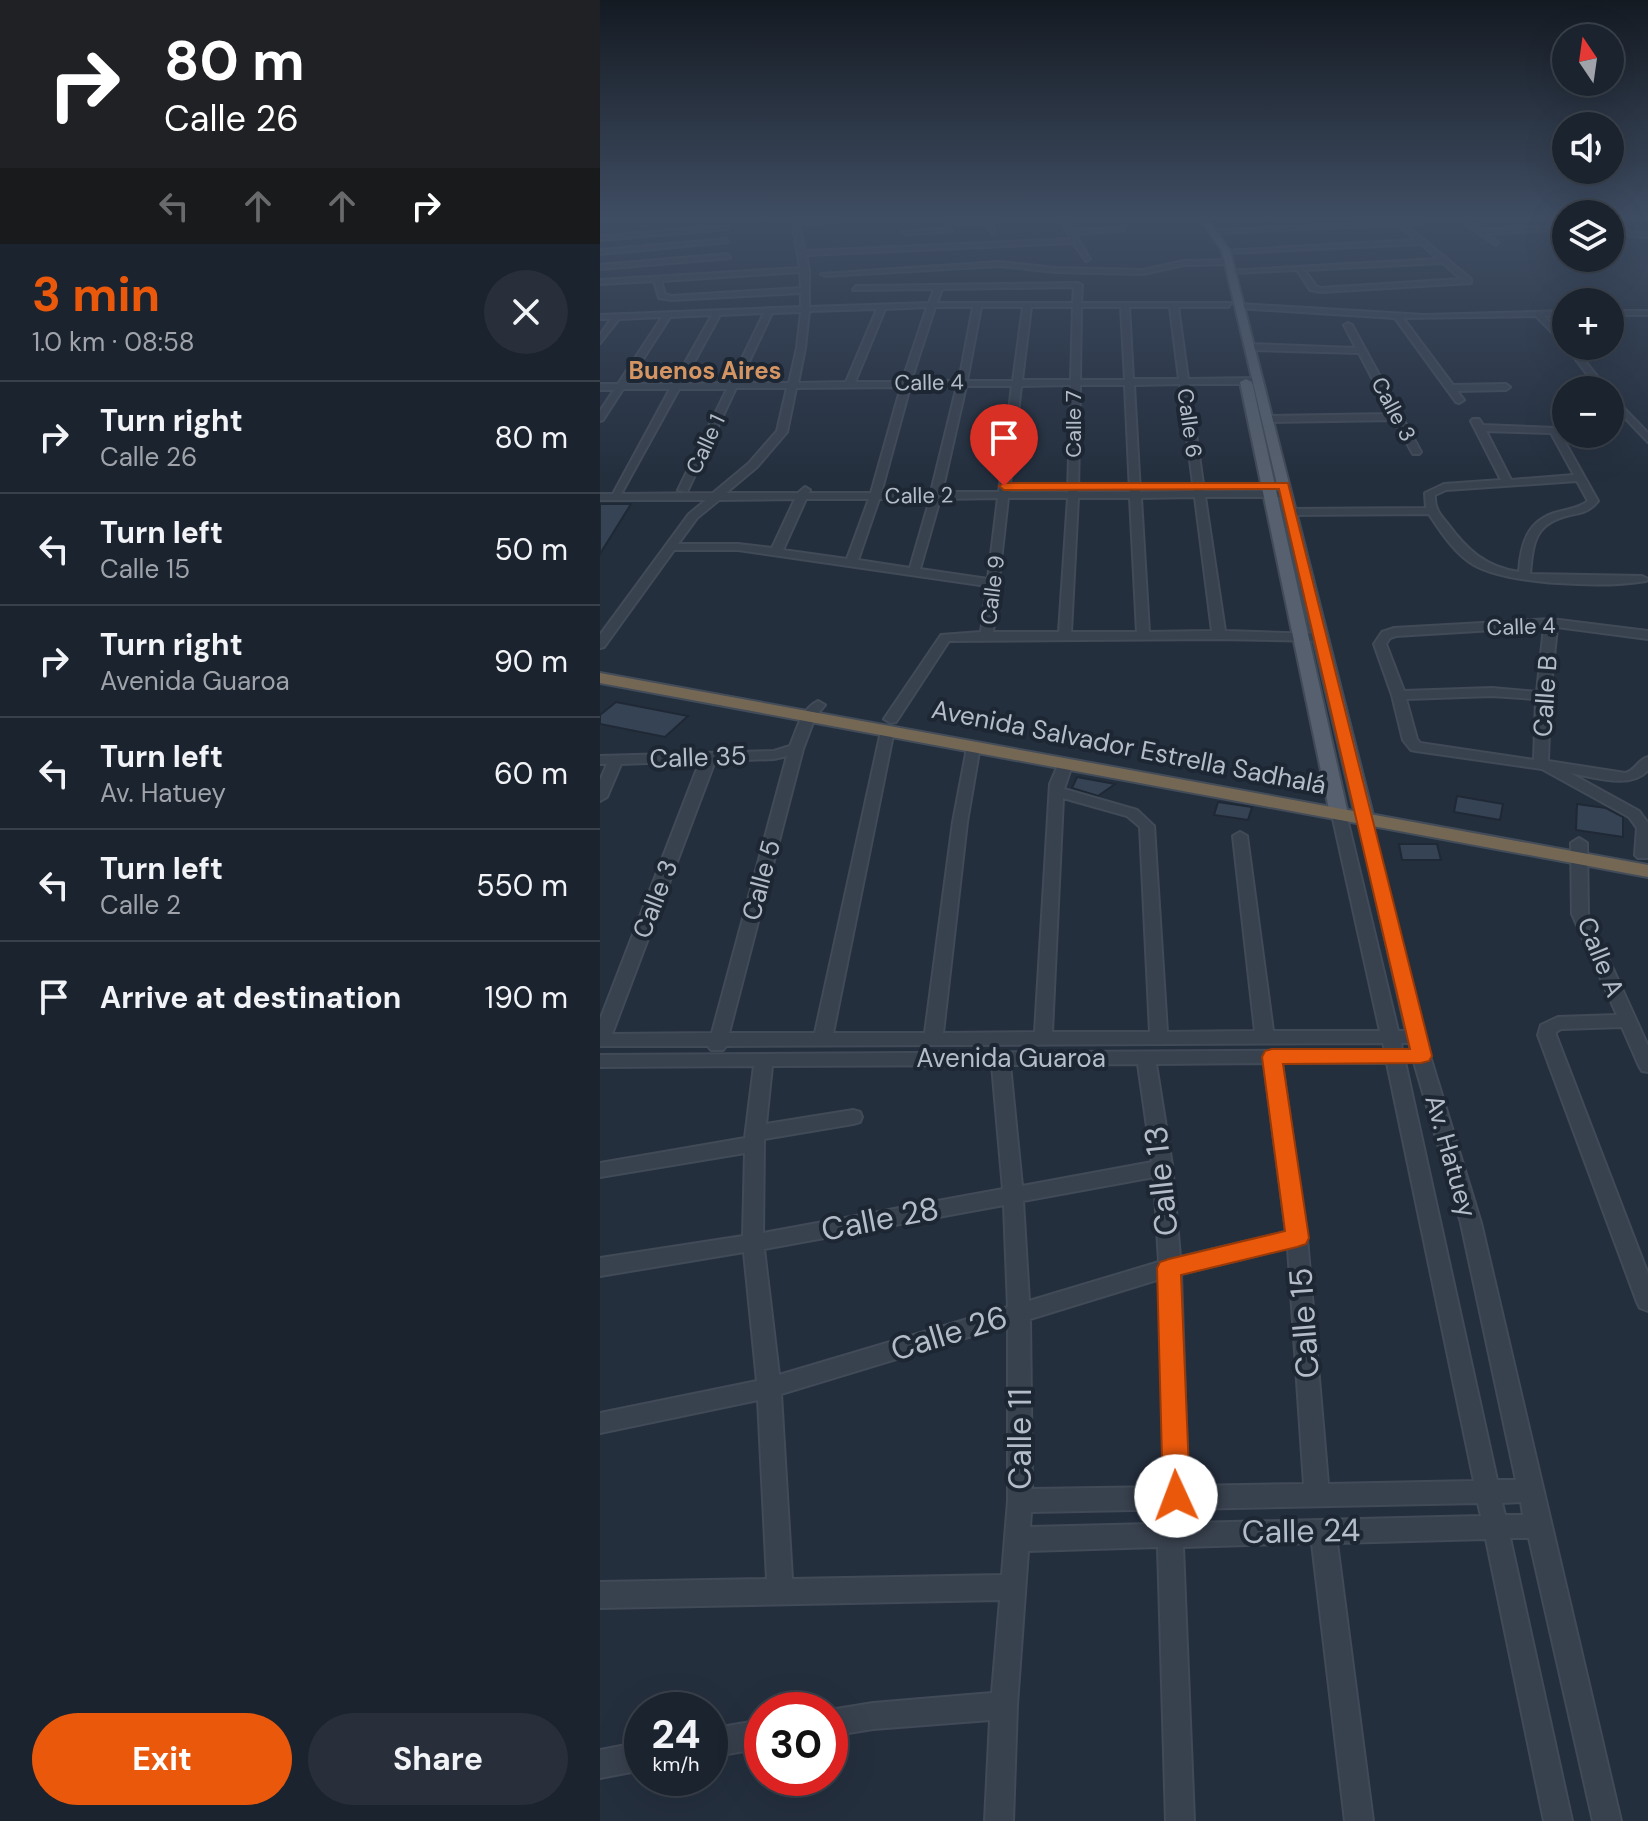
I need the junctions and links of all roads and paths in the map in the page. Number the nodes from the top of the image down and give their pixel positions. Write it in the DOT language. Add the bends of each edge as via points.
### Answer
graph roads {
  1 [pos="805,305"];
  2 [pos="962,305"];
  3 [pos="1009,305"];
  4 [pos="1077,305"];
  5 [pos="1125,305"];
  6 [pos="1230,305"];
  7 [pos="931,306"];
  8 [pos="1027,306"];
  9 [pos="977,307"];
  10 [pos="1174,307"];
  11 [pos="837,308"];
  12 [pos="881,308"];
  13 [pos="805,309"];
  14 [pos="769,310"];
  15 [pos="718,312"];
  16 [pos="1537,313"];
  17 [pos="1552,313"];
  18 [pos="1624,313"];
  19 [pos="1648,313"];
  20 [pos="668,314"];
  21 [pos="1397,315"];
  22 [pos="617,316"];
  23 [pos="600,317"];
  24 [pos="1348,325"];
  25 [pos="1552,329"];
  26 [pos="600,341"];
  27 [pos="1250,347"];
  28 [pos="1362,351"];
  29 [pos="1579,360"];
  30 [pos="1592,376"];
  31 [pos="850,383"];
  32 [pos="1128,384"];
  33 [pos="1184,384"];
  34 [pos="1252,384"];
  35 [pos="732,385"];
  36 [pos="964,385"];
  37 [pos="1016,385"];
  38 [pos="1074,385"];
  39 [pos="677,386"];
  40 [pos="792,386"];
  41 [pos="907,386"];
  42 [pos="600,387"];
  43 [pos="620,387"];
  44 [pos="1506,387"];
  45 [pos="1450,388"];
  46 [pos="1459,400"];
  47 [pos="1624,412"];
  48 [pos="1399,417"];
  49 [pos="600,418"];
  50 [pos="1269,419"];
  51 [pos="1648,439"];
  52 [pos="1416,452"];
  53 [pos="1582,478"];
  54 [pos="1507,481"];
  55 [pos="683,490"];
  56 [pos="1004,490"];
  57 [pos="1199,490"];
  58 [pos="1269,490"];
  59 [pos="1285,490"];
  60 [pos="938,491"];
  61 [pos="1073,491"];
  62 [pos="1134,491"];
  63 [pos="617,492"];
  64 [pos="719,492"];
  65 [pos="804,492"];
  66 [pos="876,492"];
  67 [pos="652,494"];
  68 [pos="600,495"];
  69 [pos="1432,511"];
  70 [pos="1291,512"];
  71 [pos="670,547"];
  72 [pos="776,552"];
  73 [pos="851,563"];
  74 [pos="914,572"];
  75 [pos="1524,576"];
  76 [pos="1642,579"];
  77 [pos="993,583"];
  78 [pos="1551,623"];
  79 [pos="1219,635"];
  80 [pos="1648,635"];
  81 [pos="1143,637"];
  82 [pos="986,638"];
  83 [pos="1065,638"];
  84 [pos="1301,638"];
  85 [pos="1319,638"];
  86 [pos="600,644"];
  87 [pos="600,667"];
  88 [pos="600,678"];
  89 [pos="1399,695"];
  90 [pos="1543,696"];
  91 [pos="813,710"];
  92 [pos="889,724"];
  93 [pos="973,746"];
  94 [pos="796,749"];
  95 [pos="709,757"];
  96 [pos="600,760"];
  97 [pos="616,760"];
  98 [pos="1648,761"];
  99 [pos="1541,763"];
  100 [pos="1065,765"];
  101 [pos="1057,792"];
  102 [pos="600,797"];
  103 [pos="1337,807"];
  104 [pos="1363,811"];
  105 [pos="1240,836"];
  106 [pos="1579,851"];
  107 [pos="1646,860"];
  108 [pos="1627,1021"];
  109 [pos="823,1038"];
  110 [pos="933,1039"];
  111 [pos="1159,1039"];
  112 [pos="600,1040"];
  113 [pos="719,1040"];
  114 [pos="1043,1040"];
  115 [pos="1420,1046"];
  116 [pos="1392,1047"];
  117 [pos="1269,1048"];
  118 [pos="1000,1058"];
  119 [pos="1146,1058"];
  120 [pos="713,1059"];
  121 [pos="764,1060"];
  122 [pos="600,1061"];
  123 [pos="1648,1066"];
  124 [pos="853,1117"];
  125 [pos="755,1138"];
  126 [pos="1160,1168"];
  127 [pos="600,1170"];
  128 [pos="1013,1195"];
  129 [pos="1297,1238"];
  130 [pos="753,1243"];
  131 [pos="600,1267"];
  132 [pos="1169,1268"];
  133 [pos="1648,1302"];
  134 [pos="1019,1312"];
  135 [pos="769,1388"];
  136 [pos="600,1423"];
  137 [pos="1530,1491"];
  138 [pos="1489,1492"];
  139 [pos="1317,1495"];
  140 [pos="1176,1496"];
  141 [pos="1020,1501"];
  142 [pos="1538,1526"];
  143 [pos="1496,1527"];
  144 [pos="1323,1531"];
  145 [pos="1170,1535"];
  146 [pos="1017,1539"];
  147 [pos="1014,1587"];
  148 [pos="780,1593"];
  149 [pos="600,1595"];
  150 [pos="1004,1705"];
  151 [pos="848,1720"];
  152 [pos="624,1759"];
  153 [pos="600,1764"];
  154 [pos="999,1821"];
  155 [pos="1180,1821"];
  156 [pos="1359,1821"];
  157 [pos="1558,1821"];
  158 [pos="1607,1821"];
  1 -- 13 [label="street"];
  2 -- 7 [label="street"];
  3 -- 8 [label="street"];
  4 -- 5 [label="street"];
  4 -- 8 [label="street"];
  4 -- 38 [label="street, Calle 7"];
  5 -- 6 [label="street"];
  5 -- 10 [label="street"];
  5 -- 32 [label="street"];
  6 -- 10 [label="street"];
  6 -- 21 [label="street"];
  6 -- 27 [label="main road, Av. Hatuey"];
  6 -- 34 [label="main road, Av. Hatuey"];
  7 -- 9 [label="street"];
  7 -- 11 [label="street"];
  7 -- 12 [label="street"];
  7 -- 41 [label="street"];
  8 -- 9 [label="street"];
  8 -- 37 [label="street, Calle 9"];
  9 -- 36 [label="street"];
  10 -- 33 [label="street, Calle 6"];
  11 -- 12 [label="street"];
  11 -- 13 [label="street"];
  12 -- 31 [label="street"];
  13 -- 14 [label="street"];
  13 -- 40 [label="street"];
  14 -- 15 [label="street"];
  14 -- 35 [label="street, Calle 1"];
  15 -- 20 [label="street"];
  15 -- 39 [label="street"];
  16 -- 17 [label="street"];
  16 -- 21 [label="street"];
  16 -- 25 [label="street"];
  18 -- 19 [label="street"];
  20 -- 22 [label="street"];
  20 -- 43 [label="street"];
  21 -- 45 [label="street"];
  22 -- 23 [label="street"];
  22 -- 26 [label="street"];
  24 -- 28 [label="street, Calle 3"];
  27 -- 28 [label="street"];
  27 -- 34 [label="main road, Av. Hatuey"];
  28 -- 48 [label="street, Calle 3"];
  29 -- 30 [label="street"];
  31 -- 40 [label="street, Calle 4"];
  31 -- 41 [label="street, Calle 4"];
  32 -- 33 [label="street, Calle 4"];
  32 -- 38 [label="street, Calle 4"];
  32 -- 62 [label="street"];
  33 -- 34 [label="street, Calle 4"];
  33 -- 57 [label="street, Calle 6"];
  34 -- 50 [label="main road, Av. Hatuey"];
  34 -- 58 [label="main road, Av. Hatuey"];
  35 -- 39 [label="street, Calle 4"];
  35 -- 40 [label="street, Calle 4"];
  35 -- 55 [label="street, Calle 1"];
  36 -- 37 [label="street, Calle 4"];
  36 -- 41 [label="street, Calle 4"];
  36 -- 60 [label="street"];
  37 -- 38 [label="street, Calle 4"];
  37 -- 56 [label="street, Calle 9"];
  38 -- 61 [label="street, Calle 7"];
  39 -- 43 [label="street, Calle 4"];
  39 -- 63 [label="street"];
  40 -- 41 [label="street, Calle 4"];
  40 -- 64 [label="street" via="776,441"];
  41 -- 66 [label="street"];
  42 -- 43 [label="street, Calle 4"];
  43 -- 49 [label="street"];
  44 -- 45 [label="street"];
  45 -- 46 [label="street"];
  47 -- 51 [label="street"];
  48 -- 50 [label="street"];
  48 -- 52 [label="street, Calle 3"];
  50 -- 59 [label="main road, Av. Hatuey"];
  53 -- 54 [label="street"];
  53 -- 54 [label="street" via="1551,429 1477,423"];
  53 -- 75 [label="street" via="1591,505 1552,516 1532,530"];
  54 -- 69 [label="street" via="1437,489 1428,500"];
  55 -- 64 [label="street, Calle 2"];
  55 -- 67 [label="street, Calle 2"];
  56 -- 60 [label="street, Calle 2"];
  56 -- 61 [label="street, Calle 2"];
  56 -- 77 [label="street, Calle 9"];
  57 -- 58 [label="street, Calle 2"];
  57 -- 62 [label="street, Calle 2"];
  57 -- 79 [label="street, Calle 6"];
  58 -- 59 [label="street, Calle 2"];
  58 -- 84 [label="main road, Av. Hatuey"];
  59 -- 70 [label="main road, Av. Hatuey"];
  60 -- 66 [label="street, Calle 2"];
  60 -- 74 [label="street"];
  61 -- 62 [label="street, Calle 2"];
  61 -- 83 [label="street, Calle 7"];
  62 -- 81 [label="street"];
  63 -- 67 [label="street, Calle 2"];
  63 -- 68 [label="street, Calle 2"];
  64 -- 65 [label="street, Calle 2"];
  64 -- 67 [label="street, Calle 2"];
  64 -- 71 [label="street"];
  65 -- 66 [label="street, Calle 2"];
  65 -- 72 [label="street"];
  66 -- 73 [label="street"];
  67 -- 68 [label="street, Calle 2"];
  69 -- 70 [label="street"];
  69 -- 75 [label="street" via="1478,563"];
  70 -- 85 [label="main road, Av. Hatuey"];
  71 -- 72 [label="street"];
  71 -- 86 [label="street"];
  72 -- 73 [label="street"];
  73 -- 74 [label="street"];
  74 -- 77 [label="street"];
  75 -- 76 [label="street"];
  77 -- 82 [label="street, Calle 9"];
  78 -- 80 [label="street, Calle 4"];
  78 -- 89 [label="street, Calle 4" via="1386,635 1380,644"];
  78 -- 90 [label="street, Calle B"];
  79 -- 81 [label="street"];
  79 -- 84 [label="street"];
  81 -- 83 [label="street"];
  82 -- 83 [label="street"];
  82 -- 92 [label="street" via="945,638"];
  84 -- 85 [label="street"];
  84 -- 103 [label="main road, Av. Hatuey"];
  85 -- 104 [label="main road, Av. Hatuey"];
  87 -- 91 [label="highway, Avenida Salvador Estrella Sadhalá"];
  88 -- 91 [label="highway, Avenida Salvador Estrella Sadhalá"];
  89 -- 90 [label="street"];
  89 -- 99 [label="street" via="1416,747"];
  90 -- 99 [label="street, Calle B"];
  91 -- 92 [label="highway, Avenida Salvador Estrella Sadhalá"];
  91 -- 94 [label="street, Calle 5"];
  92 -- 93 [label="highway, Avenida Salvador Estrella Sadhalá"];
  92 -- 103 [label="highway, Avenida Salvador Estrella Sadhalá"];
  92 -- 109 [label="street"];
  93 -- 100 [label="highway, Avenida Salvador Estrella Sadhalá"];
  93 -- 110 [label="street"];
  94 -- 95 [label="street, Calle 35"];
  94 -- 113 [label="street, Calle 5"];
  95 -- 97 [label="street, Calle 35"];
  95 -- 112 [label="street, Calle 3"];
  96 -- 97 [label="street, Calle 35"];
  97 -- 102 [label="street"];
  98 -- 99 [label="street" via="1630,777"];
  99 -- 107 [label="street, Calle B" via="1634,814 1644,828"];
  100 -- 101 [label="street"];
  100 -- 103 [label="highway, Avenida Salvador Estrella Sadhalá"];
  101 -- 111 [label="street" via="1132,813 1147,826"];
  101 -- 114 [label="street"];
  103 -- 104 [label="highway, Avenida Salvador Estrella Sadhalá"];
  103 -- 116 [label="street, Av. Hatuey"];
  104 -- 106 [label="highway, Avenida Salvador Estrella Sadhalá"];
  104 -- 115 [label="street, Av. Hatuey"];
  105 -- 117 [label="street, Calle 15"];
  106 -- 107 [label="highway, Avenida Salvador Estrella Sadhalá"];
  106 -- 108 [label="street, Calle A" via="1580,914"];
  108 -- 123 [label="street, Calle A"];
  108 -- 133 [label="street" via="1558,1023 1547,1029 1547,1035"];
  109 -- 110 [label="street, Avenida Guaroa"];
  109 -- 113 [label="street, Avenida Guaroa"];
  110 -- 114 [label="street, Avenida Guaroa"];
  111 -- 114 [label="street, Avenida Guaroa"];
  111 -- 117 [label="street, Avenida Guaroa"];
  112 -- 113 [label="street, Avenida Guaroa"];
  113 -- 120 [label="street, Calle 5"];
  115 -- 116 [label="street, Avenida Guaroa"];
  115 -- 137 [label="street, Av. Hatuey" via="1471,1223"];
  116 -- 117 [label="street, Avenida Guaroa"];
  116 -- 138 [label="street, Av. Hatuey"];
  117 -- 119 [label="street, Avenida Guaroa"];
  117 -- 129 [label="street, Calle 15"];
  118 -- 119 [label="street, Avenida Guaroa"];
  118 -- 121 [label="street, Avenida Guaroa"];
  118 -- 128 [label="street, Calle 11"];
  119 -- 126 [label="street, Calle 13"];
  120 -- 121 [label="street, Avenida Guaroa"];
  120 -- 122 [label="street, Avenida Guaroa"];
  121 -- 125 [label="street"];
  124 -- 125 [label="street"];
  125 -- 127 [label="street"];
  125 -- 130 [label="street"];
  126 -- 128 [label="street, Calle 28"];
  126 -- 132 [label="street, Calle 13"];
  128 -- 130 [label="street, Calle 28"];
  128 -- 134 [label="street, Calle 11"];
  129 -- 132 [label="street, Calle 26"];
  129 -- 139 [label="street, Calle 15"];
  130 -- 131 [label="street, Calle 28"];
  130 -- 135 [label="street"];
  132 -- 134 [label="street, Calle 26"];
  132 -- 140 [label="street, Calle 13"];
  134 -- 135 [label="street, Calle 26"];
  134 -- 141 [label="street, Calle 11"];
  135 -- 136 [label="street, Calle 26"];
  135 -- 148 [label="street"];
  137 -- 138 [label="street, Calle 24"];
  137 -- 142 [label="street, Av. Hatuey"];
  138 -- 139 [label="street, Calle 24"];
  138 -- 143 [label="street, Av. Hatuey"];
  139 -- 140 [label="street, Calle 24"];
  140 -- 141 [label="street, Calle 24"];
  141 -- 146 [label="street, Calle 11"];
  142 -- 143 [label="street, Calle 24"];
  142 -- 158 [label="street, Av. Hatuey"];
  143 -- 144 [label="street, Calle 24"];
  143 -- 157 [label="street, Av. Hatuey"];
  144 -- 145 [label="street, Calle 24"];
  144 -- 156 [label="street"];
  145 -- 146 [label="street, Calle 24"];
  145 -- 155 [label="street"];
  146 -- 147 [label="street, Calle 11"];
  147 -- 148 [label="street"];
  147 -- 150 [label="street, Calle 11"];
  148 -- 149 [label="street"];
  150 -- 151 [label="street"];
  150 -- 154 [label="street, Calle 11"];
  152 -- 153 [label="street"];
}
